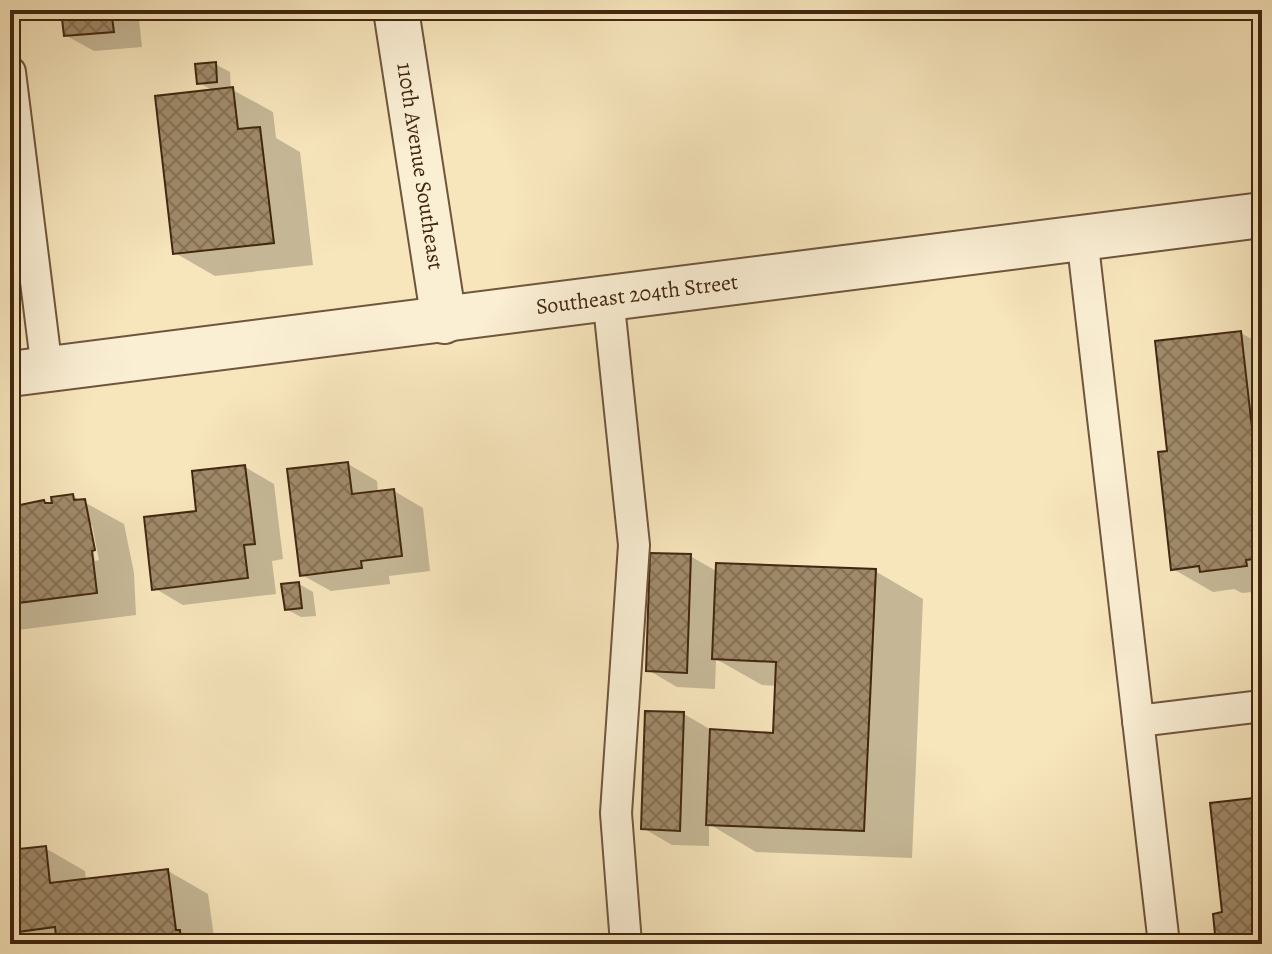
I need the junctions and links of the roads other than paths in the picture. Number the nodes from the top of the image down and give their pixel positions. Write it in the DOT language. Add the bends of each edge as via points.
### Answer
graph roads {
  1 [pos="396,10"];
  2 [pos="10,72"];
  3 [pos="1262,215"];
  4 [pos="1082,237"];
  5 [pos="608,296"];
  6 [pos="444,321"];
  7 [pos="28,372"];
  8 [pos="1262,706"];
  9 [pos="1138,721"];
  10 [pos="626,944"];
  11 [pos="1164,944"];
  1 -- 6 [label="street, 110th Avenue Southeast"];
  2 -- 7 [label="lane"];
  3 -- 4 [label="street, Southeast 204th Street"];
  4 -- 5 [label="street, Southeast 204th Street"];
  4 -- 9 [label="lane"];
  5 -- 6 [label="street, Southeast 204th Street"];
  5 -- 10 [label="lane" via="634,545 616,813"];
  6 -- 7 [label="street, Southeast 204th Street"];
  8 -- 9 [label="lane"];
  9 -- 11 [label="lane"];
}
